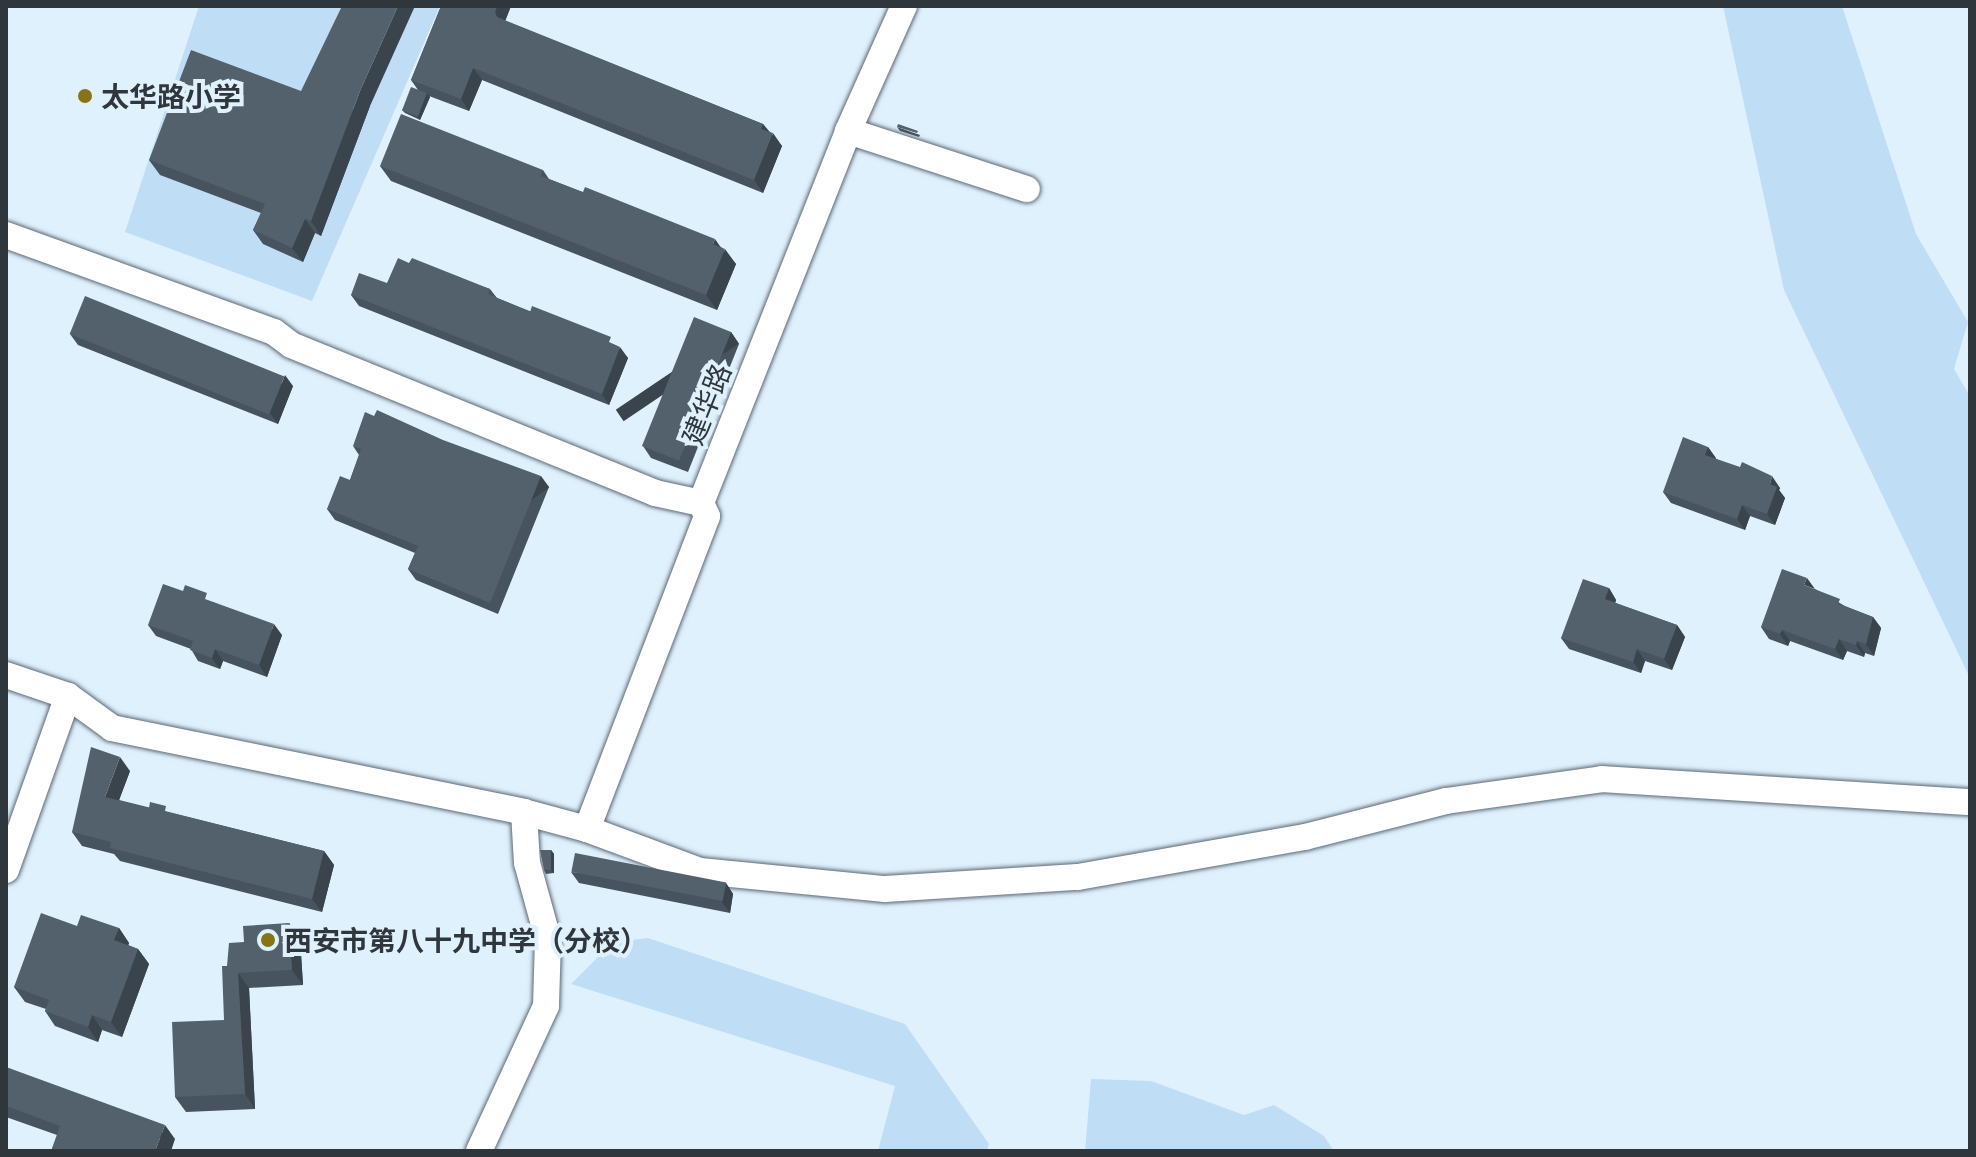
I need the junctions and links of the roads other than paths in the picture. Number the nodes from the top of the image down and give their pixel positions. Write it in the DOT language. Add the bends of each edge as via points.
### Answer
graph roads {
  1 [pos="904,6"];
  2 [pos="848,131"];
  3 [pos="1027,189"];
  4 [pos="6,235"];
  5 [pos="701,503"];
  6 [pos="6,675"];
  7 [pos="68,696"];
  8 [pos="1970,802"];
  9 [pos="524,812"];
  10 [pos="587,829"];
  11 [pos="6,870"];
  12 [pos="479,1151"];
  1 -- 2 [label="street, 建华路"];
  2 -- 3 [label="street"];
  2 -- 5 [label="street, 建华路"];
  4 -- 5 [label="street" via="274,332 291,345 655,493"];
  5 -- 10 [label="street, 建华路" via="707,516"];
  6 -- 7 [label="street"];
  7 -- 9 [label="street" via="112,728"];
  7 -- 11 [label="street"];
  8 -- 10 [label="street" via="1602,779 1446,801 1305,837 1078,877 885,889 700,871"];
  9 -- 10 [label="street"];
  9 -- 12 [label="street" via="527,863 548,939 546,1006"];
}
